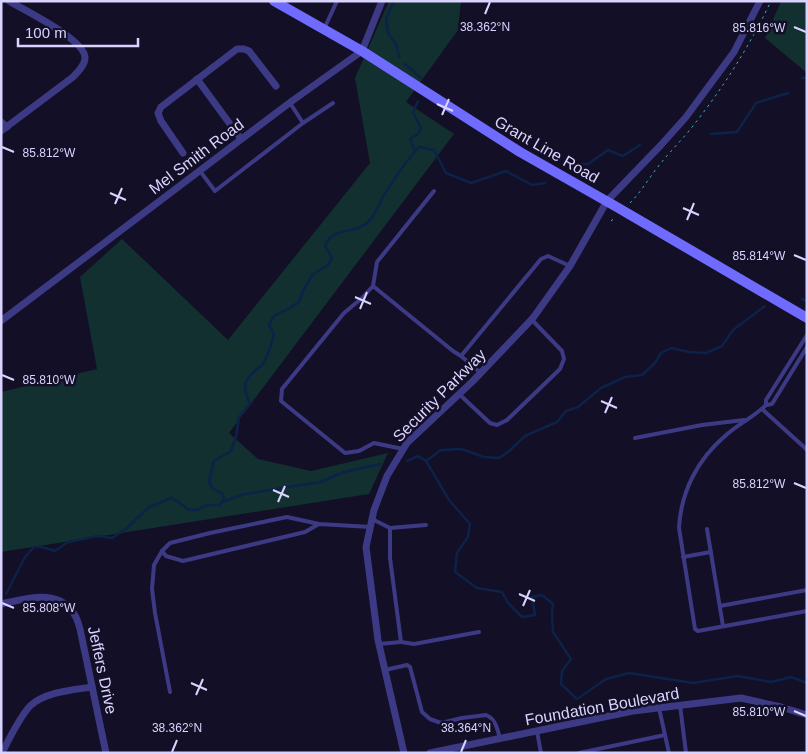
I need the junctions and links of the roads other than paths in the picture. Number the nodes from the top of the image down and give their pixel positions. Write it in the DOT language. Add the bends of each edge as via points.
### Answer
graph roads {
  1 [pos="9,1"];
  2 [pos="274,1"];
  3 [pos="337,1"];
  4 [pos="382,1"];
  5 [pos="760,1"];
  6 [pos="324,29"];
  7 [pos="362,52"];
  8 [pos="197,79"];
  9 [pos="276,86"];
  10 [pos="290,103"];
  11 [pos="333,103"];
  12 [pos="303,123"];
  13 [pos="3,127"];
  14 [pos="241,139"];
  15 [pos="183,153"];
  16 [pos="200,170"];
  17 [pos="434,191"];
  18 [pos="607,201"];
  19 [pos="570,266"];
  20 [pos="373,286"];
  21 [pos="807,318"];
  22 [pos="1,320"];
  23 [pos="532,320"];
  24 [pos="807,335"];
  25 [pos="807,347"];
  26 [pos="461,356"];
  27 [pos="480,373"];
  28 [pos="459,394"];
  29 [pos="766,405"];
  30 [pos="762,409"];
  31 [pos="747,420"];
  32 [pos="635,438"];
  33 [pos="403,449"];
  34 [pos="807,450"];
  35 [pos="372,519"];
  36 [pos="319,524"];
  37 [pos="426,525"];
  38 [pos="371,527"];
  39 [pos="390,528"];
  40 [pos="707,529"];
  41 [pos="162,551"];
  42 [pos="711,552"];
  43 [pos="683,557"];
  44 [pos="807,590"];
  45 [pos="1,604"];
  46 [pos="720,606"];
  47 [pos="807,611"];
  48 [pos="723,626"];
  49 [pos="479,632"];
  50 [pos="401,642"];
  51 [pos="379,644"];
  52 [pos="385,670"];
  53 [pos="92,686"];
  54 [pos="170,692"];
  55 [pos="680,705"];
  56 [pos="659,708"];
  57 [pos="807,715"];
  58 [pos="537,731"];
  59 [pos="665,736"];
  60 [pos="500,738"];
  61 [pos="2,753"];
  62 [pos="106,753"];
  63 [pos="404,753"];
  64 [pos="430,753"];
  65 [pos="541,753"];
  66 [pos="579,753"];
  67 [pos="669,753"];
  68 [pos="686,753"];
  1 -- 13 [label="street" via="67,35 86,56 73,77"];
  2 -- 6 [label="main road, Grant Line Road"];
  3 -- 6 [label="lane"];
  4 -- 7 [label="street"];
  5 -- 18 [label="street, Security Parkway" via="734,52 686,117"];
  6 -- 7 [label="main road, Grant Line Road"];
  7 -- 10 [label="street, Mel Smith Road"];
  7 -- 18 [label="main road, Grant Line Road" via="520,152"];
  8 -- 9 [label="street" via="237,49 244,49"];
  8 -- 14 [label="street"];
  8 -- 15 [label="street" via="161,107 158,113"];
  10 -- 12 [label="lane"];
  10 -- 14 [label="street, Mel Smith Road"];
  11 -- 12 [label="lane"];
  12 -- 16 [label="lane" via="215,191"];
  14 -- 16 [label="street, Mel Smith Road"];
  16 -- 22 [label="street, Mel Smith Road"];
  17 -- 20 [label="lane" via="377,262"];
  18 -- 19 [label="street, Security Parkway"];
  18 -- 21 [label="main road, Grant Line Road"];
  19 -- 23 [label="street, Security Parkway"];
  19 -- 26 [label="lane" via="548,256 541,259"];
  20 -- 26 [label="lane"];
  20 -- 33 [label="lane" via="344,313 282,389 281,401 345,453 359,451 374,443"];
  23 -- 27 [label="street, Security Parkway"];
  23 -- 28 [label="lane" via="562,351 564,359 560,369 507,420 497,425 490,423"];
  24 -- 29 [label="lane" via="766,400"];
  25 -- 29 [label="lane" via="772,404"];
  26 -- 27 [label="lane"];
  27 -- 28 [label="street, Security Parkway"];
  28 -- 33 [label="street, Security Parkway"];
  29 -- 30 [label="lane"];
  30 -- 31 [label="lane"];
  30 -- 34 [label="lane"];
  31 -- 32 [label="lane"];
  31 -- 43 [label="lane" via="702,459 684,493 679,517"];
  33 -- 35 [label="street, Security Parkway" via="387,476"];
  35 -- 38 [label="street, Security Parkway"];
  35 -- 39 [label="lane"];
  36 -- 38 [label="lane"];
  36 -- 41 [label="lane" via="288,518 170,543"];
  36 -- 41 [label="lane" via="305,532 183,561 166,556"];
  37 -- 39 [label="lane"];
  38 -- 51 [label="street, Security Parkway" via="366,546"];
  39 -- 50 [label="lane" via="390,558"];
  40 -- 42 [label="lane"];
  41 -- 54 [label="lane" via="154,565 152,589"];
  42 -- 43 [label="lane"];
  42 -- 46 [label="lane"];
  43 -- 48 [label="lane" via="695,629"];
  44 -- 46 [label="lane"];
  45 -- 53 [label="street, Jeffers Drive" via="45,597 70,608 78,619"];
  46 -- 48 [label="lane"];
  47 -- 48 [label="lane"];
  49 -- 50 [label="lane" via="414,644"];
  50 -- 51 [label="lane"];
  51 -- 52 [label="street, Security Parkway"];
  52 -- 60 [label="lane" via="410,667 422,712 430,720 441,723 486,715 494,721"];
  52 -- 63 [label="street, Security Parkway"];
  53 -- 61 [label="street" via="52,694 37,701 19,721"];
  53 -- 62 [label="street, Jeffers Drive"];
  55 -- 56 [label="street, Foundation Boulevard"];
  55 -- 57 [label="street, Foundation Boulevard" via="741,698"];
  55 -- 68 [label="lane"];
  56 -- 58 [label="street, Foundation Boulevard"];
  56 -- 59 [label="lane"];
  58 -- 60 [label="street, Foundation Boulevard"];
  58 -- 65 [label="lane"];
  59 -- 66 [label="lane"];
  59 -- 67 [label="lane"];
  60 -- 64 [label="street, Foundation Boulevard"];
}
